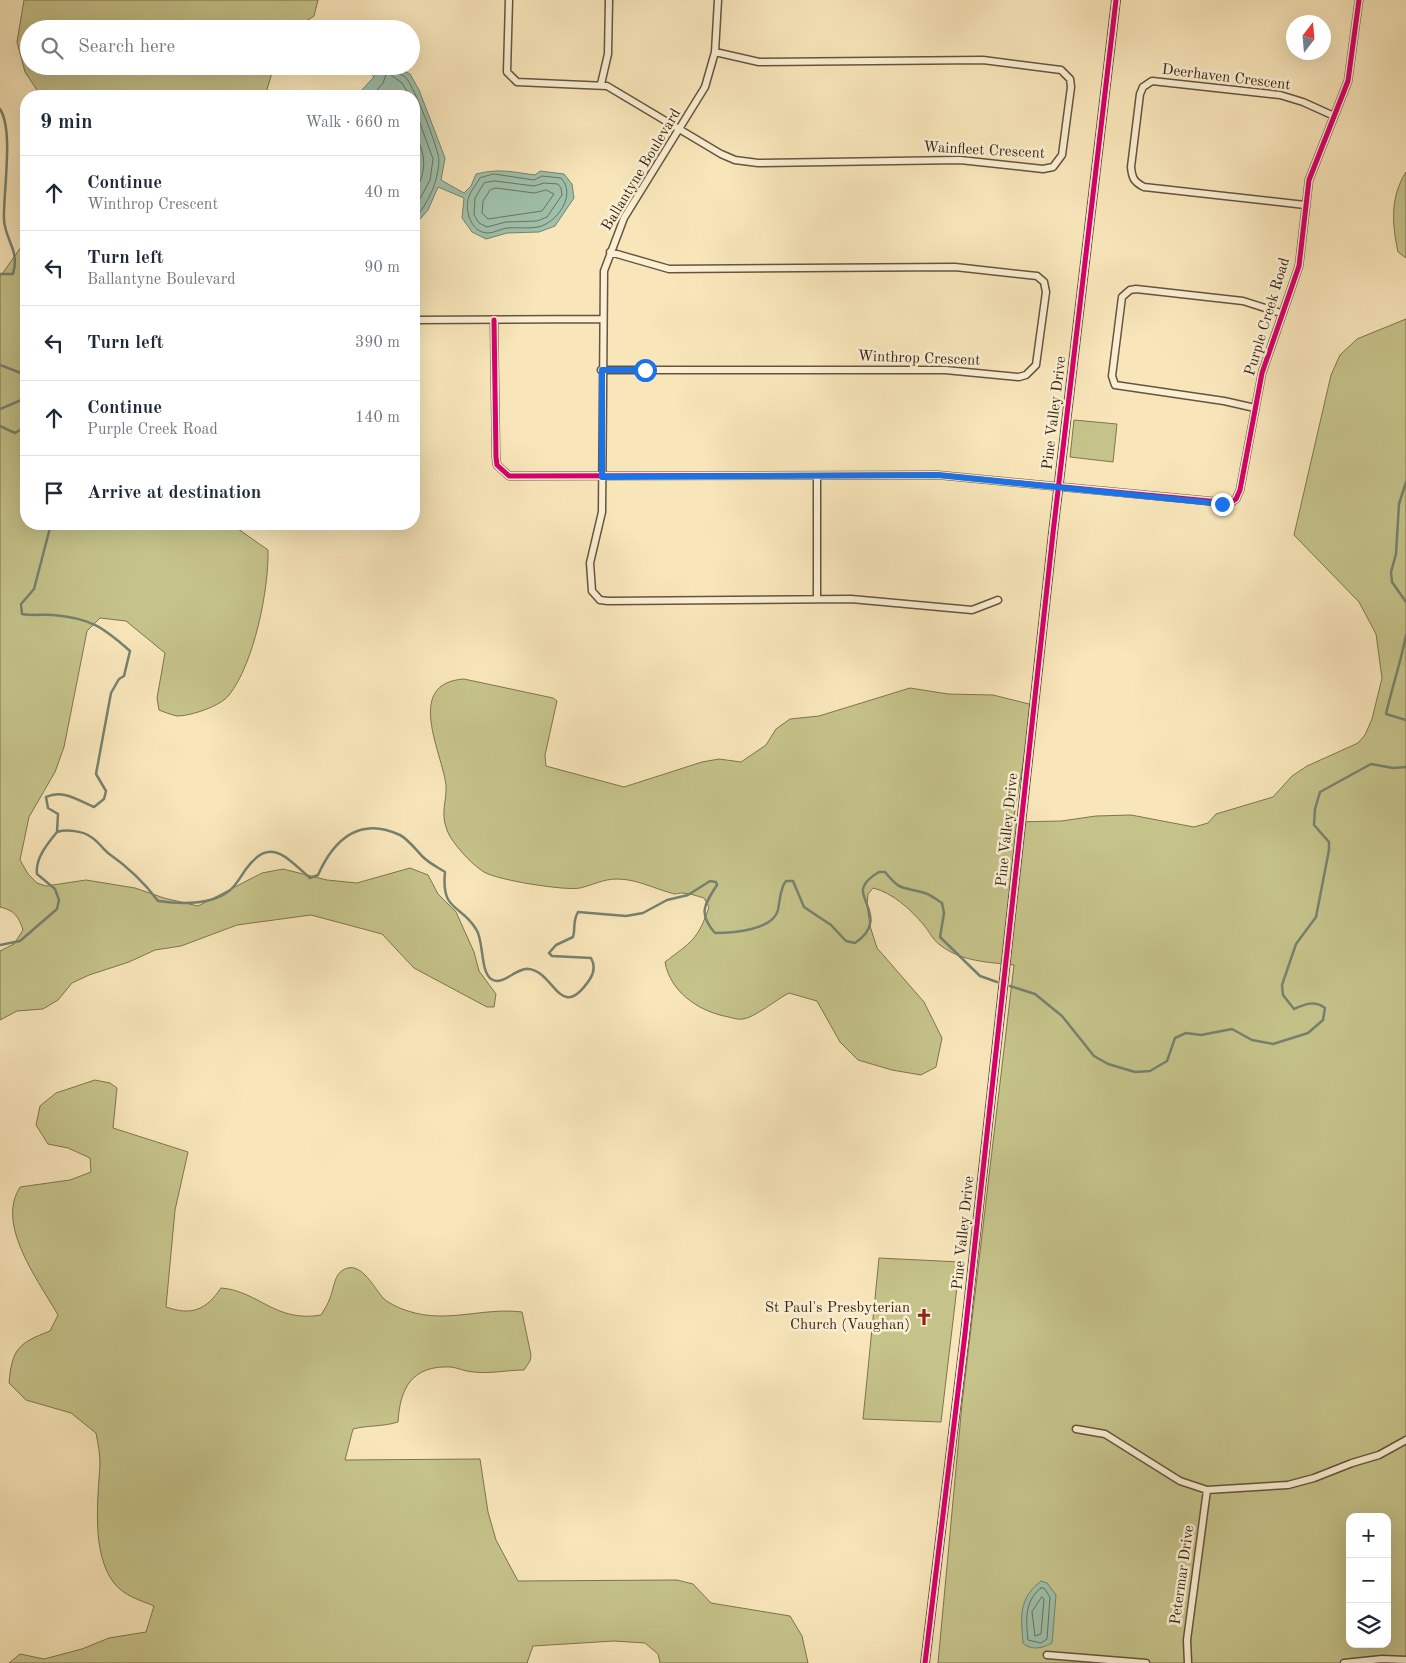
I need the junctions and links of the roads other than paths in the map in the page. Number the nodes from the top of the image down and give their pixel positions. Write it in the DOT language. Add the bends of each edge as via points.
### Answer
graph roads {
  1 [pos="509,0"];
  2 [pos="609,0"];
  3 [pos="718,0"];
  4 [pos="1116,0"];
  5 [pos="1359,0"];
  6 [pos="715,52"];
  7 [pos="602,84"];
  8 [pos="1334,116"];
  9 [pos="681,129"];
  10 [pos="1305,205"];
  11 [pos="610,252"];
  12 [pos="1281,313"];
  13 [pos="602,318"];
  14 [pos="420,320"];
  15 [pos="494,320"];
  16 [pos="602,370"];
  17 [pos="1255,408"];
  18 [pos="818,476"];
  19 [pos="602,477"];
  20 [pos="1059,487"];
  21 [pos="817,598"];
  22 [pos="998,600"];
  23 [pos="1076,1429"];
  24 [pos="1406,1440"];
  25 [pos="1207,1490"];
  26 [pos="1048,1655"];
  27 [pos="1406,1660"];
  28 [pos="925,1663"];
  29 [pos="1146,1663"];
  30 [pos="1188,1663"];
  31 [pos="1344,1663"];
  1 -- 7 [label="street" via="507,72 517,82"];
  2 -- 7 [label="street" via="608,54"];
  3 -- 6 [label="street, Ballantyne Boulevard"];
  4 -- 20 [label="street, Pine Valley Drive"];
  5 -- 8 [label="street, Purple Creek Road" via="1351,69"];
  6 -- 9 [label="street, Ballantyne Boulevard" via="705,87"];
  6 -- 9 [label="street, Wainfleet Crescent" via="759,62 983,60 1061,70 1070,79 1071,87 1062,155 1053,167 1043,169 960,160 758,163 735,160 721,154"];
  7 -- 9 [label="street"];
  8 -- 10 [label="street, Purple Creek Road" via="1312,172"];
  8 -- 10 [label="street, Deerhaven Crescent" via="1295,99 1262,93 1152,81 1143,87 1140,94 1131,166 1136,182 1144,187"];
  9 -- 11 [label="street, Ballantyne Boulevard" via="624,218"];
  10 -- 12 [label="street, Purple Creek Road" via="1299,266"];
  11 -- 13 [label="street, Ballantyne Boulevard" via="603,277"];
  11 -- 16 [label="street, Winthrop Crescent" via="669,268 972,268 1037,276 1044,282 1046,292 1036,365 1019,377 945,370"];
  12 -- 17 [label="street, Purple Creek Road"];
  12 -- 17 [label="street" via="1243,301 1136,289 1122,297 1112,376 1115,385"];
  13 -- 15 [label="street"];
  13 -- 16 [label="street, Ballantyne Boulevard"];
  14 -- 15 [label="street"];
  15 -- 19 [label="street" via="497,465 509,476"];
  16 -- 19 [label="street, Ballantyne Boulevard"];
  17 -- 20 [label="street, Purple Creek Road" via="1240,490 1230,503"];
  18 -- 19 [label="street"];
  18 -- 20 [label="street" via="955,476"];
  18 -- 21 [label="street"];
  19 -- 21 [label="street, Ballantyne Boulevard" via="602,517 590,567 592,591 600,600"];
  20 -- 28 [label="street, Pine Valley Drive"];
  21 -- 22 [label="street, Ballantyne Boulevard" via="972,610"];
  23 -- 25 [label="street" via="1105,1434 1180,1481"];
  24 -- 25 [label="street" via="1378,1455 1288,1485"];
  25 -- 30 [label="street, Petermar Drive" via="1186,1640"];
  26 -- 29 [label="street"];
  27 -- 31 [label="street"];
}
